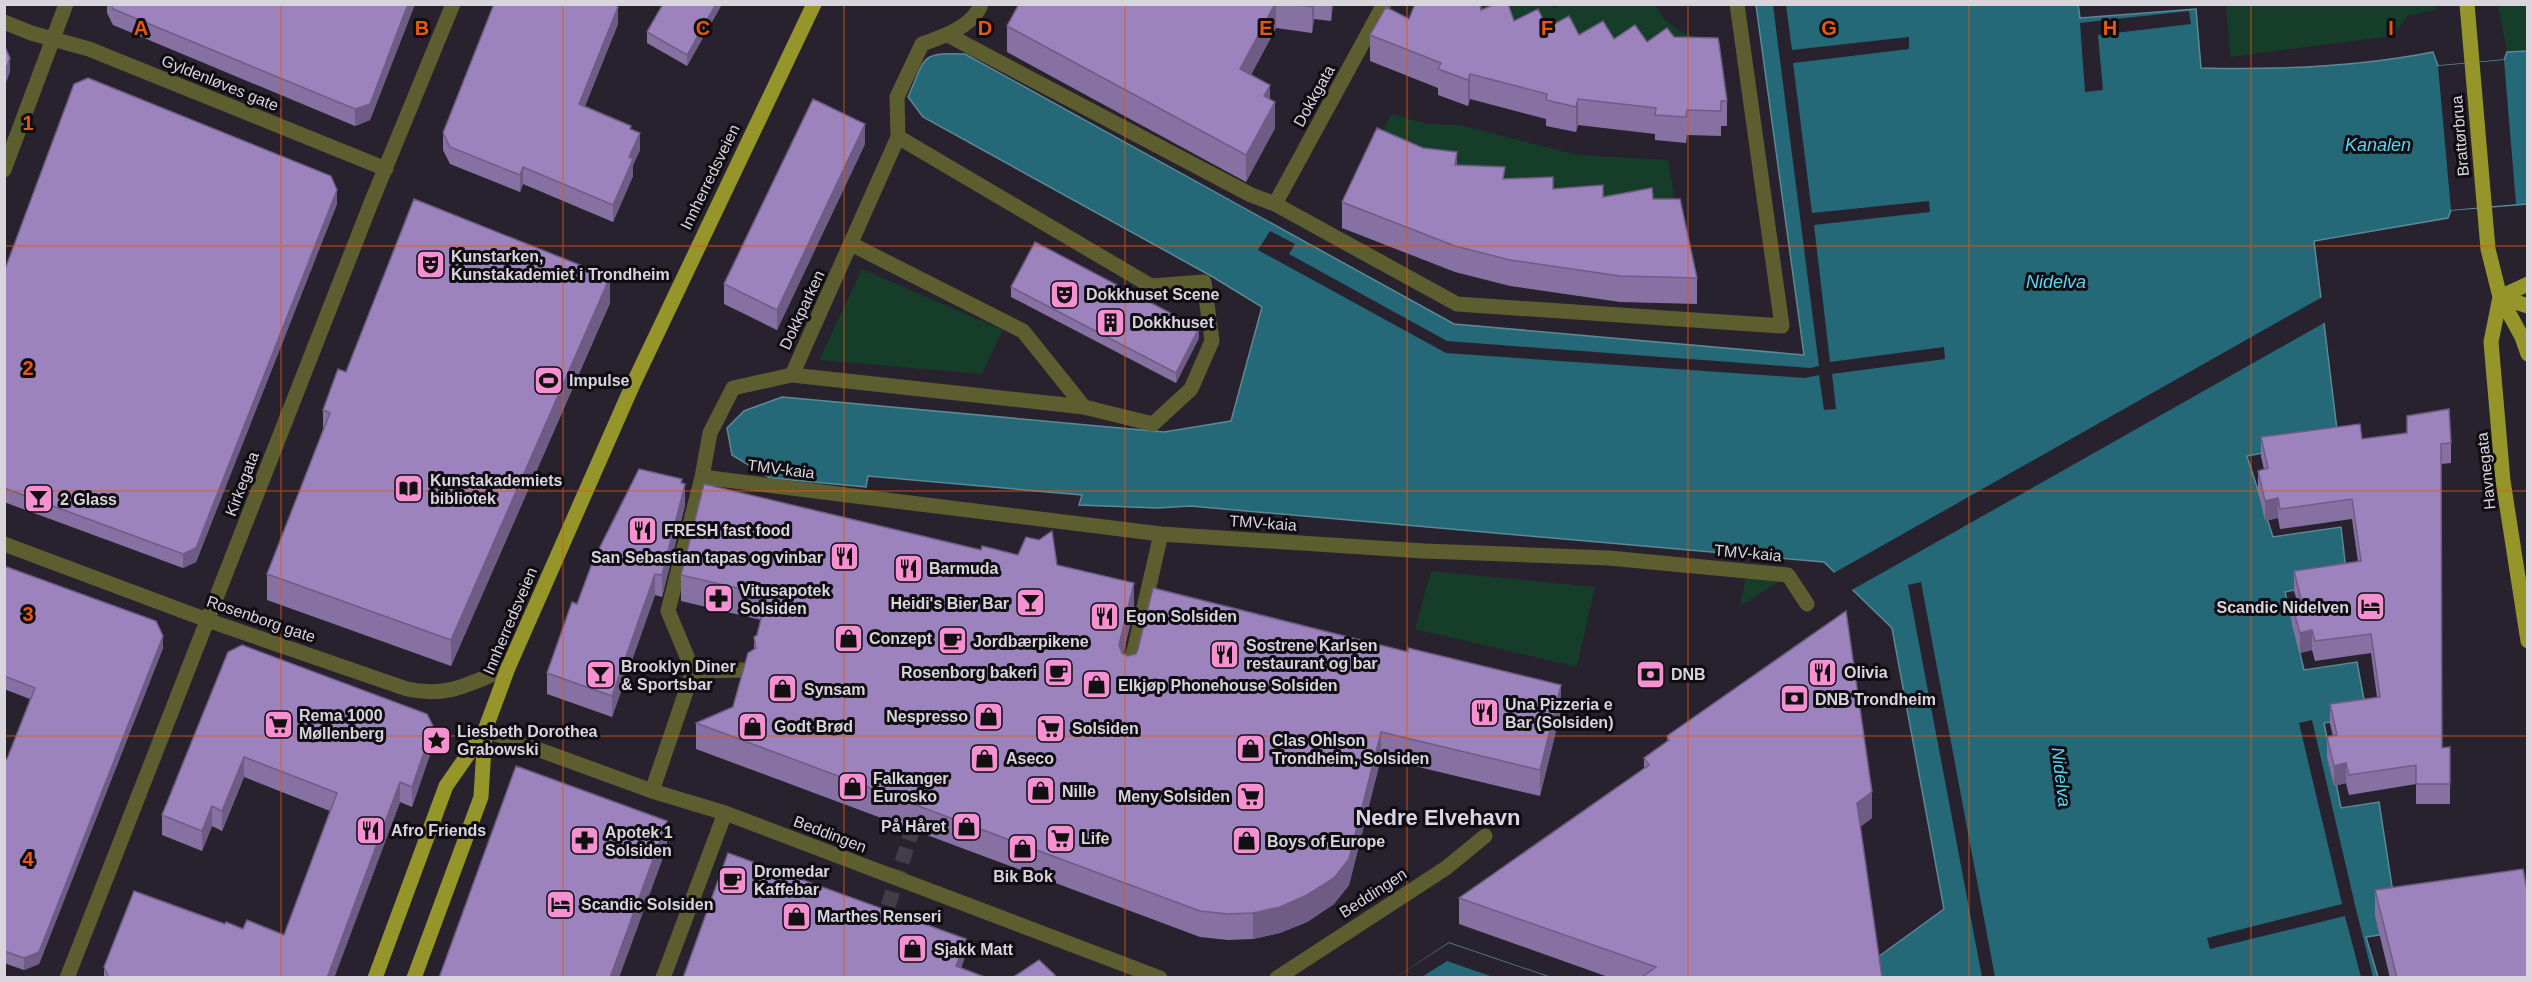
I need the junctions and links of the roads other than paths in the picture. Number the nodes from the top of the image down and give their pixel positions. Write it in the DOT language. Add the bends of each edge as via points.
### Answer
graph roads {
  1 [pos="66,4"];
  2 [pos="453,4"];
  3 [pos="814,4"];
  4 [pos="981,4"];
  5 [pos="1384,4"];
  6 [pos="1737,4"];
  7 [pos="2467,4"];
  8 [pos="4,22"];
  9 [pos="948,35"];
  10 [pos="54,39"];
  11 [pos="898,137"];
  12 [pos="386,169"];
  13 [pos="4,170"];
  14 [pos="1275,204"];
  15 [pos="2483,207"];
  16 [pos="851,244"];
  17 [pos="2528,284"];
  18 [pos="2500,297"];
  19 [pos="2528,306"];
  20 [pos="2528,354"];
  21 [pos="792,375"];
  22 [pos="1084,406"];
  23 [pos="702,477"];
  24 [pos="1161,534"];
  25 [pos="4,544"];
  26 [pos="1808,604"];
  27 [pos="207,620"];
  28 [pos="2528,641"];
  29 [pos="508,668"];
  30 [pos="747,670"];
  31 [pos="693,671"];
  32 [pos="1129,673"];
  33 [pos="485,730"];
  34 [pos="652,791"];
  35 [pos="725,813"];
  36 [pos="1485,836"];
  37 [pos="67,978"];
  38 [pos="375,978"];
  39 [pos="414,978"];
  40 [pos="663,978"];
  41 [pos="1160,978"];
  42 [pos="1277,978"];
  1 -- 10 [label="street"];
  2 -- 12 [label="street, Kirkegata"];
  3 -- 29 [label="main road, Innherredsveien" via="669,305"];
  4 -- 9 [label="street, Dokkparken" via="978,12"];
  5 -- 14 [label="street, Dokkgata"];
  6 -- 14 [label="street" via="1782,326 1457,304"];
  7 -- 15 [label="main road, Brattørbrua"];
  8 -- 10 [label="street, Gyldenløves gate"];
  9 -- 11 [label="street, Dokkparken" via="922,44 897,96"];
  9 -- 14 [label="street" via="1251,195"];
  10 -- 12 [label="street, Gyldenløves gate" via="89,49"];
  10 -- 13 [label="street"];
  11 -- 16 [label="street, Dokkparken"];
  11 -- 22 [label="street" via="1150,286 1204,282 1212,341 1191,389 1153,423"];
  12 -- 27 [label="street, Kirkegata"];
  15 -- 18 [label="main road, Havnegata"];
  16 -- 21 [label="street, Dokkparken"];
  16 -- 22 [label="street" via="1023,331"];
  17 -- 18 [label="main road"];
  18 -- 19 [label="main road"];
  18 -- 20 [label="main road, Havnegata"];
  18 -- 28 [label="main road, Havnegata" via="2491,342 2503,481"];
  21 -- 22 [label="street"];
  21 -- 23 [label="street, Dokkparken" via="733,388 710,433"];
  23 -- 24 [label="street, TMV-kaia"];
  23 -- 31 [label="street, Dokkparken" via="668,611"];
  24 -- 26 [label="street, TMV-kaia" via="1610,558 1788,575"];
  24 -- 32 [label="street"];
  25 -- 27 [label="street, Rosenborg gate"];
  27 -- 29 [label="street, Rosenborg gate" via="429,694 452,691"];
  27 -- 37 [label="street, Kirkegata"];
  29 -- 33 [label="main road, Innherredsveien"];
  30 -- 31 [label="street"];
  31 -- 34 [label="street"];
  33 -- 34 [label="street, Beddingen"];
  33 -- 38 [label="main road, Innherredsveien" via="446,786"];
  33 -- 39 [label="main road, Innherredsveien" via="481,797"];
  34 -- 35 [label="street, Beddingen"];
  35 -- 40 [label="street"];
  35 -- 41 [label="street, Beddingen"];
  36 -- 42 [label="street, Beddingen" via="1446,868"];
}
